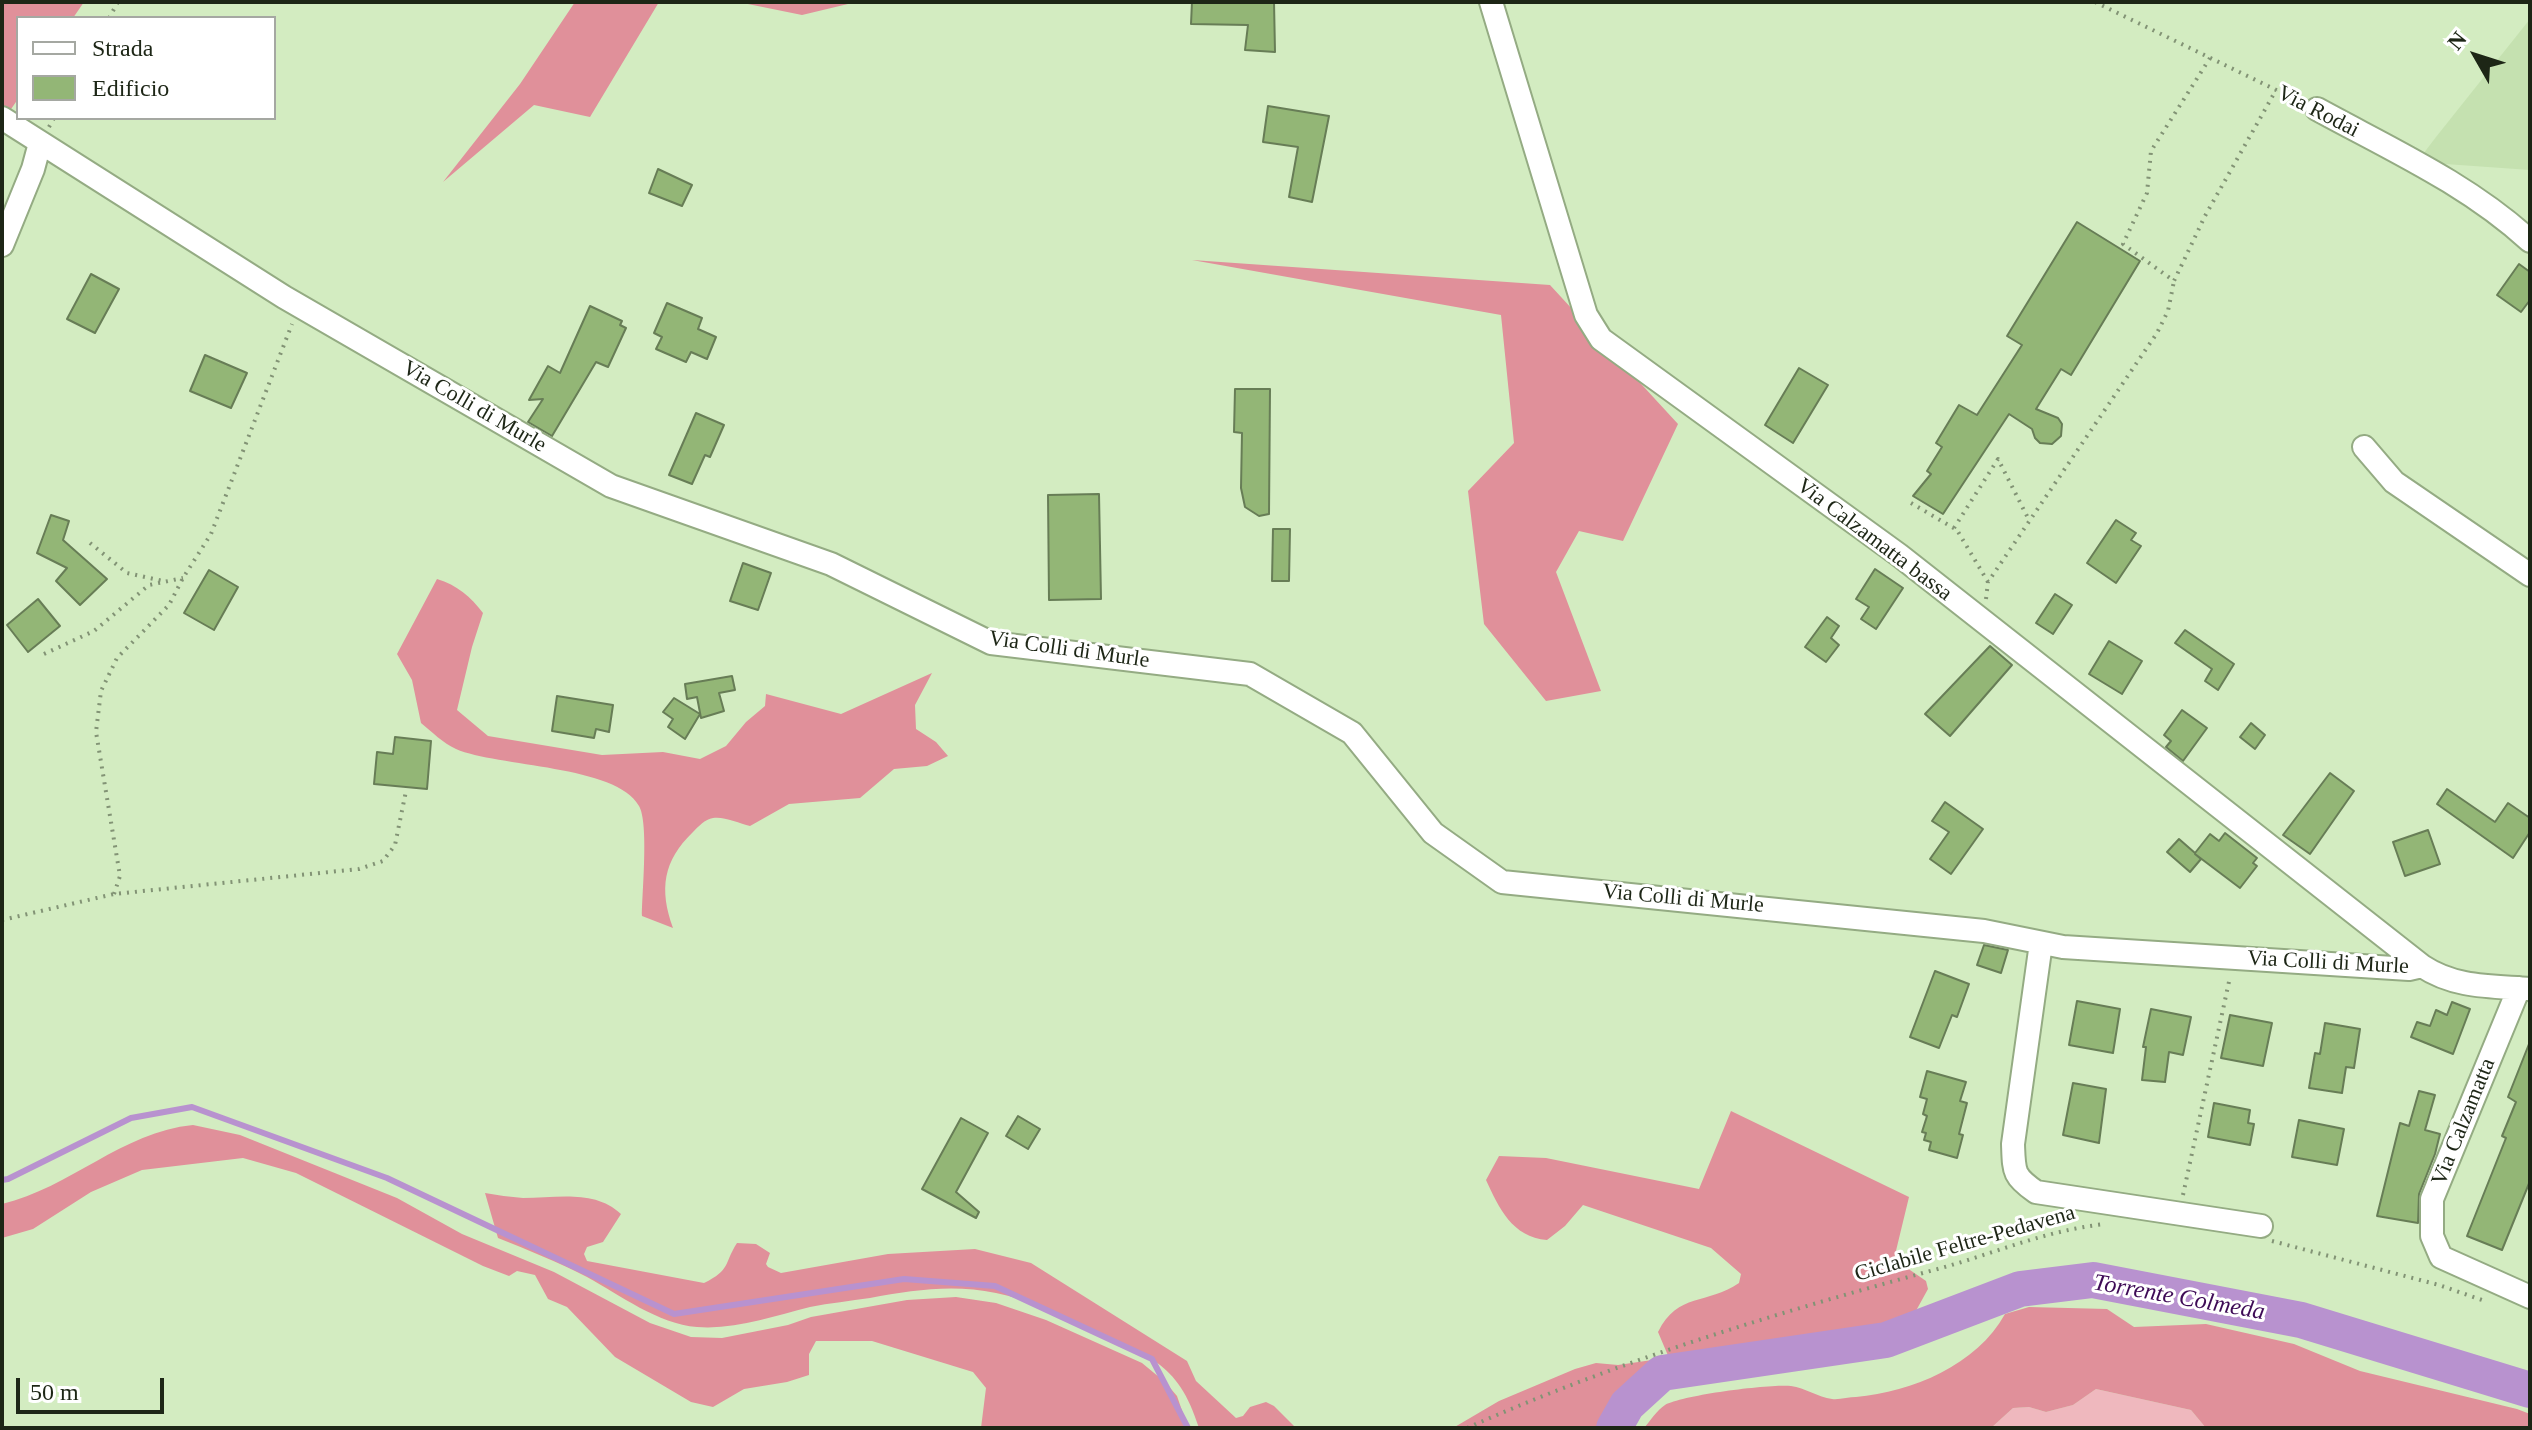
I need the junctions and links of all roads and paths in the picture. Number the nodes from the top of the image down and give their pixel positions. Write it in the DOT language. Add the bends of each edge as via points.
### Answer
graph roads {
  1 [pos="1491,2"];
  2 [pos="2095,2"];
  3 [pos="2210,58"];
  4 [pos="2276,90"];
  5 [pos="2317,109"];
  6 [pos="2,118"];
  7 [pos="40,143"];
  8 [pos="2530,241"];
  9 [pos="2,245"];
  10 [pos="2174,281"];
  11 [pos="299,306"];
  12 [pos="2364,447"];
  13 [pos="1911,503"];
  14 [pos="2029,521"];
  15 [pos="1954,528"];
  16 [pos="90,543"];
  17 [pos="2530,575"];
  18 [pos="183,578"];
  19 [pos="165,582"];
  20 [pos="1988,582"];
  21 [pos="1982,621"];
  22 [pos="44,654"];
  23 [pos="406,791"];
  24 [pos="114,894"];
  25 [pos="2,920"];
  26 [pos="2041,943"];
  27 [pos="2234,957"];
  28 [pos="2422,966"];
  29 [pos="2525,988"];
  30 [pos="2180,1213"];
  31 [pos="2117,1223"];
  32 [pos="2263,1233"];
  33 [pos="2530,1297"];
  34 [pos="2485,1301"];
  35 [pos="1467,1428"];
  1 -- 21 [label="street, Via Calzamatta bassa" via="1586,315 1601,339"];
  2 -- 3 [label="path, Via Rodai"];
  3 -- 4 [label="path, Via Rodai"];
  3 -- 10 [label="path" via="2151,151 2147,193 2123,244"];
  4 -- 5 [label="path, Via Rodai"];
  4 -- 10 [label="path"];
  5 -- 8 [label="street, Via Rodai" via="2466,190"];
  6 -- 7 [label="street, Via Colli di Murle"];
  7 -- 9 [label="street"];
  7 -- 11 [label="street, Via Colli di Murle"];
  10 -- 14 [label="path" via="2157,333"];
  11 -- 18 [label="path" via="211,534"];
  11 -- 26 [label="street, Via Colli di Murle" via="611,486 831,564 991,643 1250,674 1352,733 1433,833 1502,882 1836,914"];
  12 -- 17 [label="street" via="2394,482"];
  13 -- 15 [label="path"];
  14 -- 15 [label="path" via="1998,459"];
  14 -- 20 [label="path"];
  15 -- 20 [label="path"];
  16 -- 19 [label="path" via="127,573"];
  18 -- 19 [label="path"];
  18 -- 24 [label="path" via="169,605 117,658 101,691 96,732 120,876"];
  19 -- 22 [label="path" via="149,585 94,631"];
  20 -- 21 [label="path"];
  21 -- 28 [label="street, Via Calzamatta bassa"];
  23 -- 24 [label="path" via="395,845 383,861 359,869"];
  24 -- 25 [label="path"];
  26 -- 27 [label="street, Via Colli di Murle"];
  26 -- 30 [label="street" via="2013,1144 2018,1179 2036,1192"];
  27 -- 28 [label="street, Via Colli di Murle"];
  27 -- 30 [label="path"];
  28 -- 29 [label="street, Via Calzamatta" via="2441,979 2467,985"];
  29 -- 33 [label="street, Via Calzamatta" via="2432,1199 2432,1236 2441,1257"];
  30 -- 32 [label="street"];
  31 -- 35 [label="path, Ciclabile Feltre-Pedavena" via="2068,1228 1787,1313 1599,1374"];
  32 -- 34 [label="path"];
}
